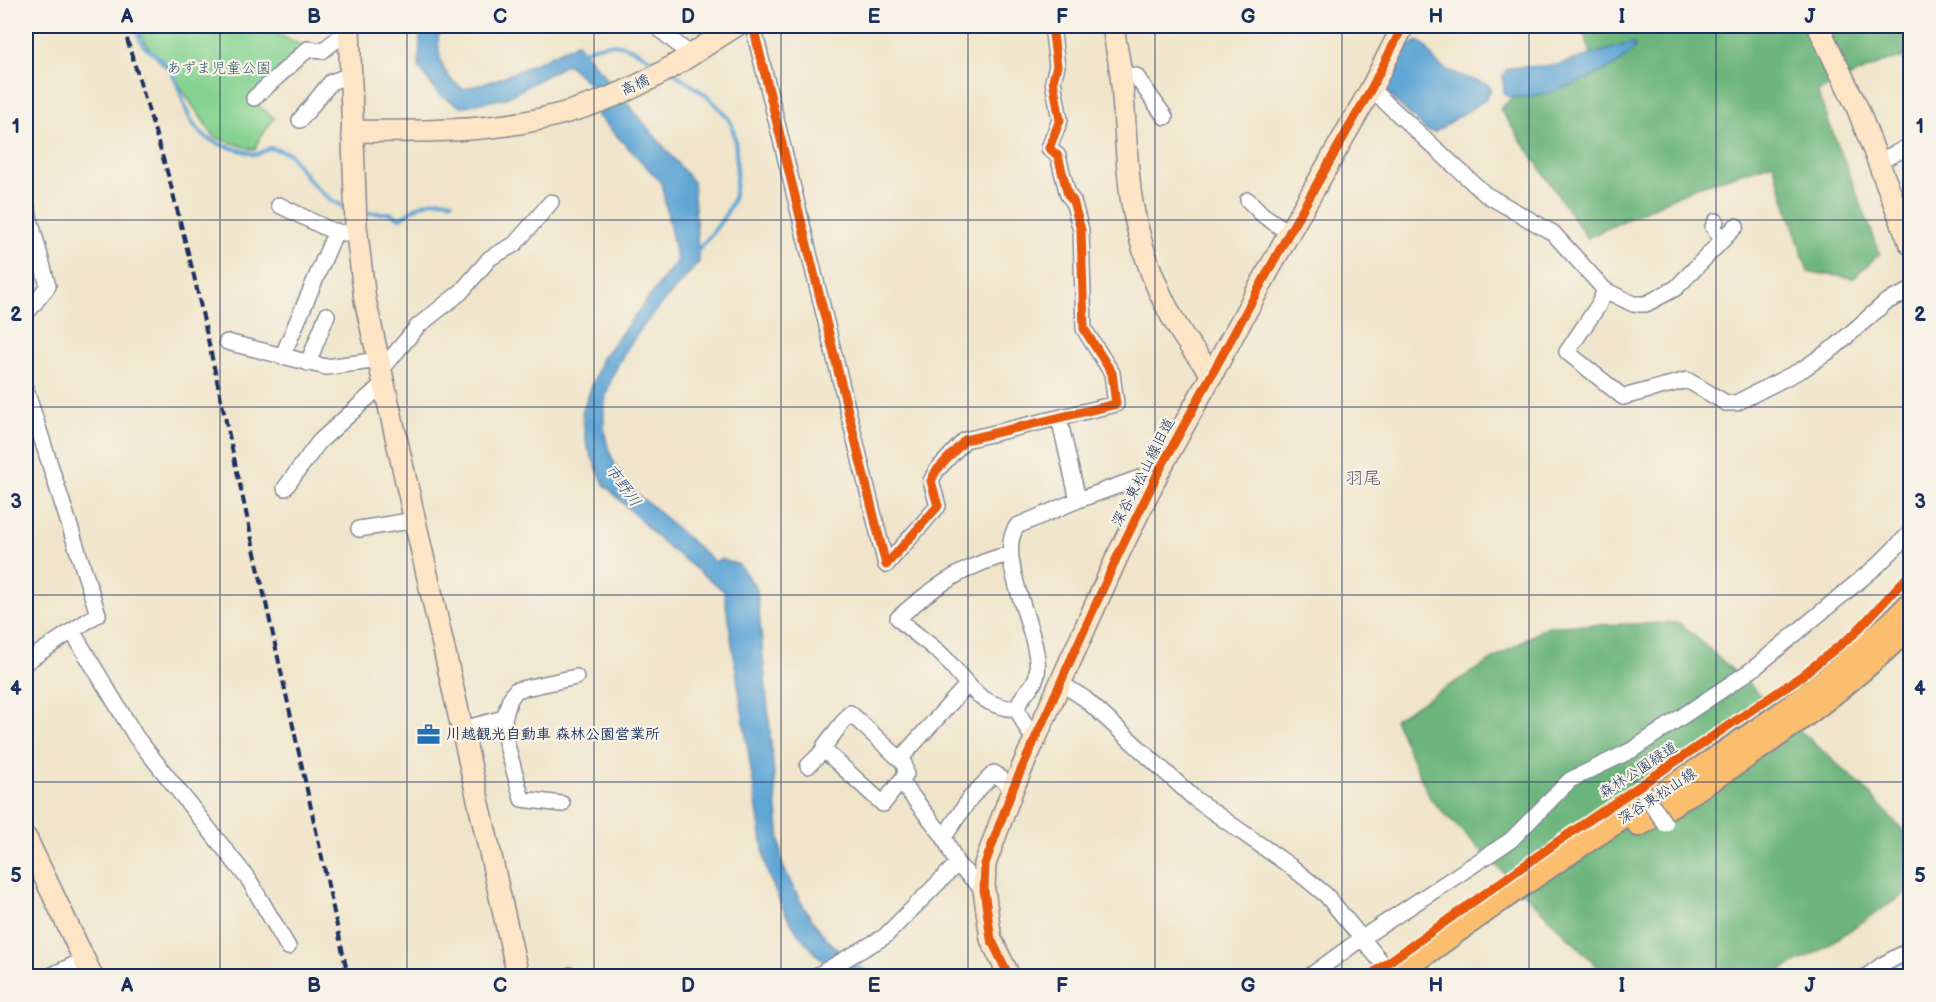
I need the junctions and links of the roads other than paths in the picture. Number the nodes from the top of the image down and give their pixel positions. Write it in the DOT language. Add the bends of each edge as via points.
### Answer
graph roads {
  1 [pos="656,26"];
  2 [pos="736,26"];
  3 [pos="753,26"];
  4 [pos="1052,26"];
  5 [pos="1113,26"];
  6 [pos="1403,26"];
  7 [pos="1818,26"];
  8 [pos="349,28"];
  9 [pos="690,55"];
  10 [pos="350,75"];
  11 [pos="1121,75"];
  12 [pos="1371,89"];
  13 [pos="254,98"];
  14 [pos="1165,117"];
  15 [pos="300,120"];
  16 [pos="352,131"];
  17 [pos="1911,146"];
  18 [pos="1878,162"];
  19 [pos="1248,200"];
  20 [pos="551,202"];
  21 [pos="26,204"];
  22 [pos="279,206"];
  23 [pos="1716,221"];
  24 [pos="1736,226"];
  25 [pos="347,233"];
  26 [pos="1288,233"];
  27 [pos="1909,233"];
  28 [pos="1722,240"];
  29 [pos="1605,290"];
  30 [pos="1911,291"];
  31 [pos="26,314"];
  32 [pos="327,315"];
  33 [pos="227,342"];
  34 [pos="282,357"];
  35 [pos="308,363"];
  36 [pos="382,371"];
  37 [pos="1213,374"];
  38 [pos="26,390"];
  39 [pos="1059,418"];
  40 [pos="1159,471"];
  41 [pos="285,488"];
  42 [pos="1078,500"];
  43 [pos="416,520"];
  44 [pos="359,529"];
  45 [pos="1911,533"];
  46 [pos="1010,554"];
  47 [pos="1911,604"];
  48 [pos="1911,626"];
  49 [pos="72,631"];
  50 [pos="26,662"];
  51 [pos="1038,675"];
  52 [pos="576,677"];
  53 [pos="966,686"];
  54 [pos="1061,686"];
  55 [pos="1017,709"];
  56 [pos="504,718"];
  57 [pos="463,729"];
  58 [pos="1037,736"];
  59 [pos="824,750"];
  60 [pos="900,759"];
  61 [pos="808,766"];
  62 [pos="901,782"];
  63 [pos="1640,786"];
  64 [pos="1013,788"];
  65 [pos="562,804"];
  66 [pos="1665,824"];
  67 [pos="944,837"];
  68 [pos="26,838"];
  69 [pos="957,864"];
  70 [pos="984,890"];
  71 [pos="1362,938"];
  72 [pos="288,947"];
  73 [pos="1911,950"];
  74 [pos="88,968"];
  75 [pos="50,976"];
  76 [pos="518,976"];
  77 [pos="816,976"];
  78 [pos="1009,976"];
  79 [pos="1310,976"];
  80 [pos="1394,976"];
  81 [pos="1420,976"];
  82 [pos="1867,976"];
  1 -- 9 [label="street"];
  2 -- 9 [label="street, 高橋"];
  3 -- 39 [label="street" via="886,565 938,506 931,481 964,440"];
  4 -- 39 [label="street" via="1057,66 1053,81 1060,120 1049,148 1058,156 1081,230 1084,329 1112,373 1116,404"];
  5 -- 11 [label="street"];
  6 -- 12 [label="street, 深谷東松山線旧道"];
  7 -- 18 [label="street"];
  8 -- 10 [label="street"];
  8 -- 13 [label="street" via="322,51 308,49"];
  9 -- 16 [label="street, 高橋" via="656,76 578,110 506,126 455,132"];
  10 -- 15 [label="street" via="331,82"];
  10 -- 16 [label="street"];
  11 -- 14 [label="street" via="1136,76"];
  11 -- 37 [label="street" via="1139,234 1175,323"];
  12 -- 26 [label="street, 深谷東松山線旧道"];
  12 -- 29 [label="street" via="1485,194 1552,233"];
  16 -- 25 [label="street"];
  17 -- 18 [label="street"];
  18 -- 27 [label="street"];
  19 -- 26 [label="street"];
  20 -- 36 [label="street" via="515,244 490,258 461,292 418,326"];
  21 -- 31 [label="street" via="48,286"];
  22 -- 25 [label="street"];
  23 -- 28 [label="street" via="1713,227"];
  24 -- 28 [label="street"];
  25 -- 34 [label="street"];
  25 -- 36 [label="street"];
  26 -- 37 [label="street, 深谷東松山線旧道"];
  28 -- 29 [label="street" via="1683,283 1653,301 1633,304"];
  29 -- 30 [label="street" via="1567,352 1623,397 1688,380 1726,403 1736,403 1803,369 1886,302"];
  32 -- 35 [label="street"];
  33 -- 34 [label="street"];
  34 -- 35 [label="street"];
  35 -- 36 [label="street"];
  36 -- 41 [label="street" via="319,442"];
  36 -- 43 [label="street"];
  37 -- 40 [label="street, 深谷東松山線旧道"];
  38 -- 49 [label="street" via="98,614"];
  39 -- 42 [label="street"];
  40 -- 42 [label="street"];
  40 -- 54 [label="street, 深谷東松山線旧道"];
  42 -- 46 [label="street" via="1017,526 1012,533"];
  43 -- 44 [label="street"];
  43 -- 57 [label="street"];
  45 -- 71 [label="street" via="1753,669 1632,750 1570,780 1511,840"];
  46 -- 51 [label="street"];
  46 -- 53 [label="street" via="984,562 948,581 898,618 945,658"];
  47 -- 80 [label="main road, 深谷東松山線" via="1794,705 1592,838"];
  48 -- 81 [label="main road, 深谷東松山線" via="1841,691 1804,719 1608,845"];
  49 -- 50 [label="street"];
  49 -- 72 [label="street" via="136,737 249,880"];
  51 -- 54 [label="street"];
  51 -- 55 [label="street"];
  52 -- 56 [label="street" via="516,690"];
  53 -- 55 [label="street" via="989,700"];
  53 -- 60 [label="street"];
  54 -- 58 [label="street, 深谷東松山線旧道"];
  54 -- 71 [label="street" via="1084,698 1195,799 1326,894"];
  55 -- 58 [label="street" via="1029,731"];
  56 -- 57 [label="street"];
  56 -- 65 [label="street" via="506,742 522,799"];
  57 -- 76 [label="street"];
  58 -- 64 [label="street, 深谷東松山線旧道"];
  59 -- 60 [label="street" via="850,713"];
  59 -- 61 [label="street"];
  59 -- 62 [label="street" via="883,804"];
  60 -- 62 [label="street" via="906,774"];
  62 -- 67 [label="street"];
  63 -- 66 [label="street, bridge"];
  64 -- 67 [label="street" via="994,773 971,796"];
  64 -- 70 [label="street, 深谷東松山線旧道" via="985,864"];
  67 -- 69 [label="street"];
  68 -- 74 [label="street"];
  69 -- 70 [label="street"];
  69 -- 77 [label="street" via="884,937"];
  70 -- 78 [label="street, 深谷東松山線旧道" via="987,923"];
  71 -- 79 [label="street"];
  71 -- 80 [label="street"];
  73 -- 82 [label="street"];
  74 -- 75 [label="street"];
}
